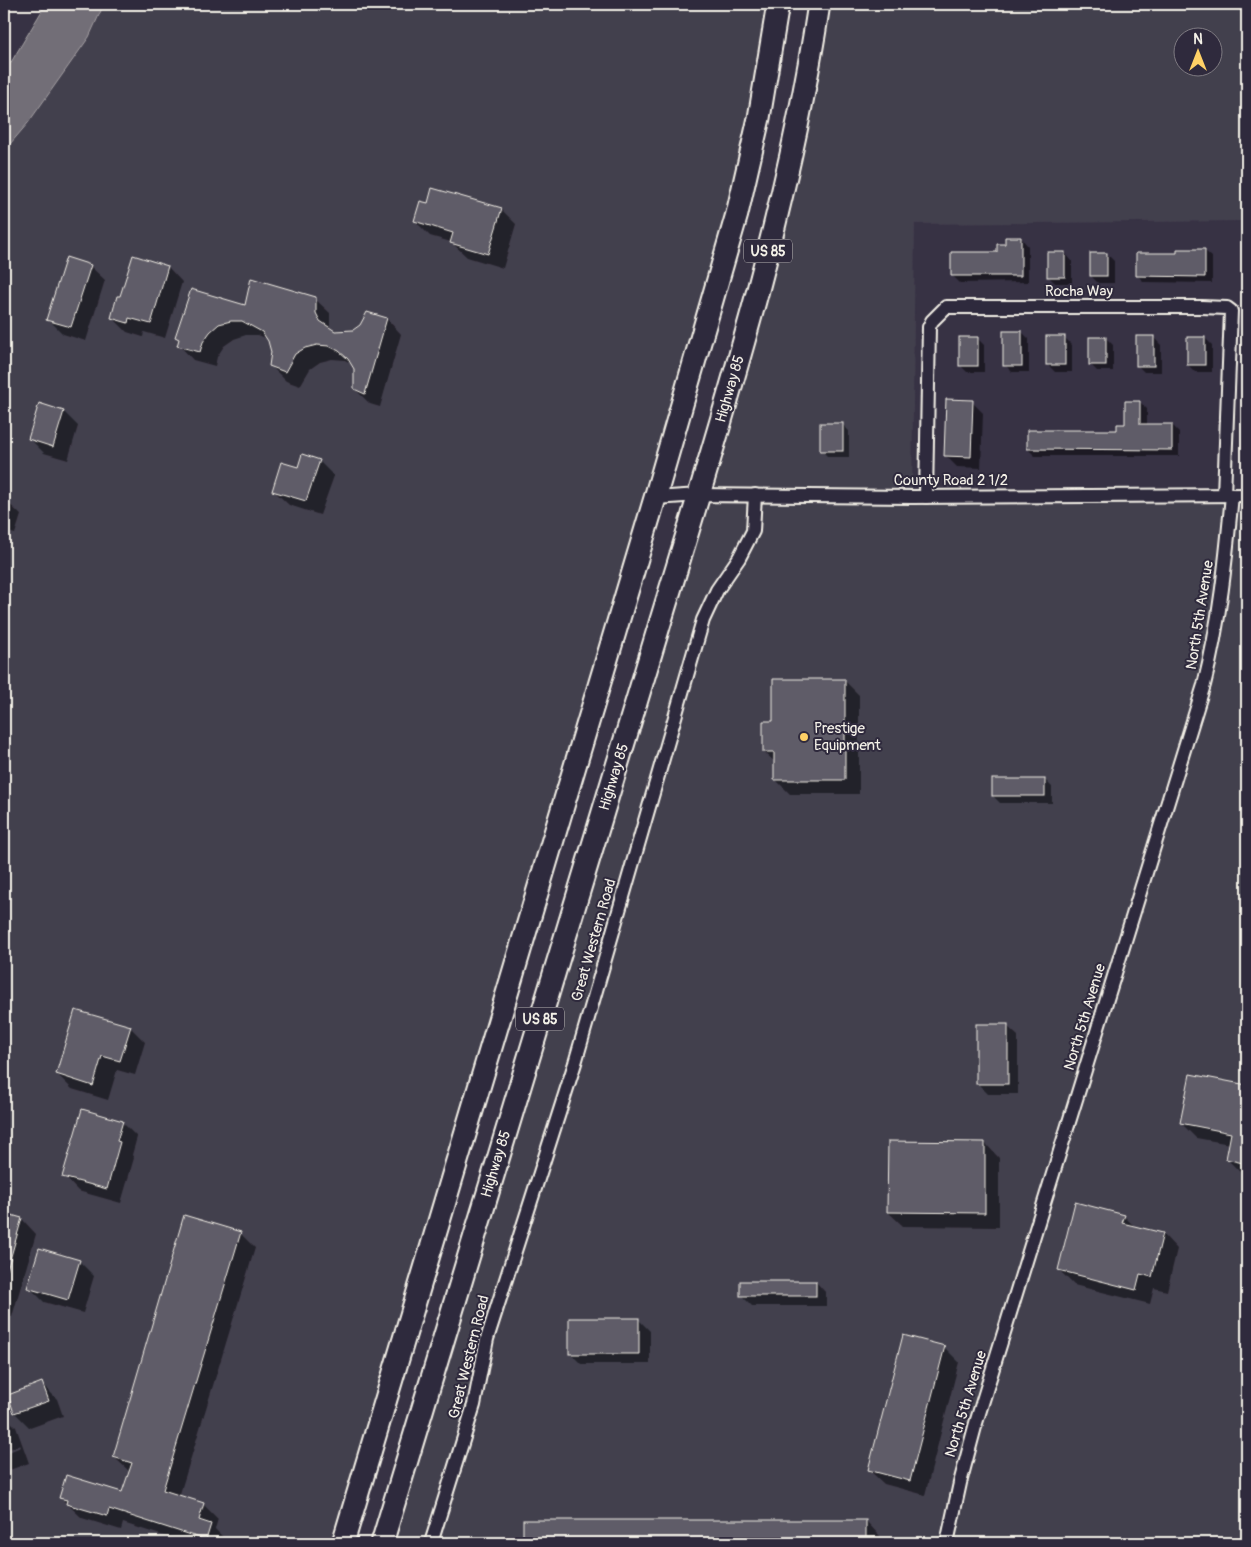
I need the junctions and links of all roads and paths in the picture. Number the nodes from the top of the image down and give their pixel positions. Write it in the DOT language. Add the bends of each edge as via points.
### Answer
graph roads {
  1 [pos="778,4"];
  2 [pos="820,4"];
  3 [pos="1227,493"];
  4 [pos="699,495"];
  5 [pos="755,495"];
  6 [pos="1247,495"];
  7 [pos="926,497"];
  8 [pos="655,498"];
  9 [pos="343,1543"];
  10 [pos="382,1543"];
  11 [pos="431,1543"];
  12 [pos="947,1543"];
  1 -- 8 [label="highway, US 85" via="746,181"];
  2 -- 4 [label="highway, Highway 85 / US 85" via="811,61 772,235"];
  3 -- 6 [label="street, County Road 2 1/2"];
  3 -- 7 [label="street, County Road 2 1/2"];
  3 -- 7 [label="street, Rocha Way" via="1230,311 1227,308 946,307 930,327"];
  3 -- 12 [label="street, North 5th Avenue" via="1223,588 1204,685 976,1423"];
  4 -- 5 [label="street, County Road 2 1/2"];
  4 -- 8 [label="street, County Road 2 1/2"];
  4 -- 10 [label="highway, Highway 85 / US 85"];
  5 -- 7 [label="street, County Road 2 1/2"];
  5 -- 11 [label="street, Great Western Road" via="753,531 703,620 575,1063 487,1340 474,1405"];
  8 -- 9 [label="highway, US 85"];
}
